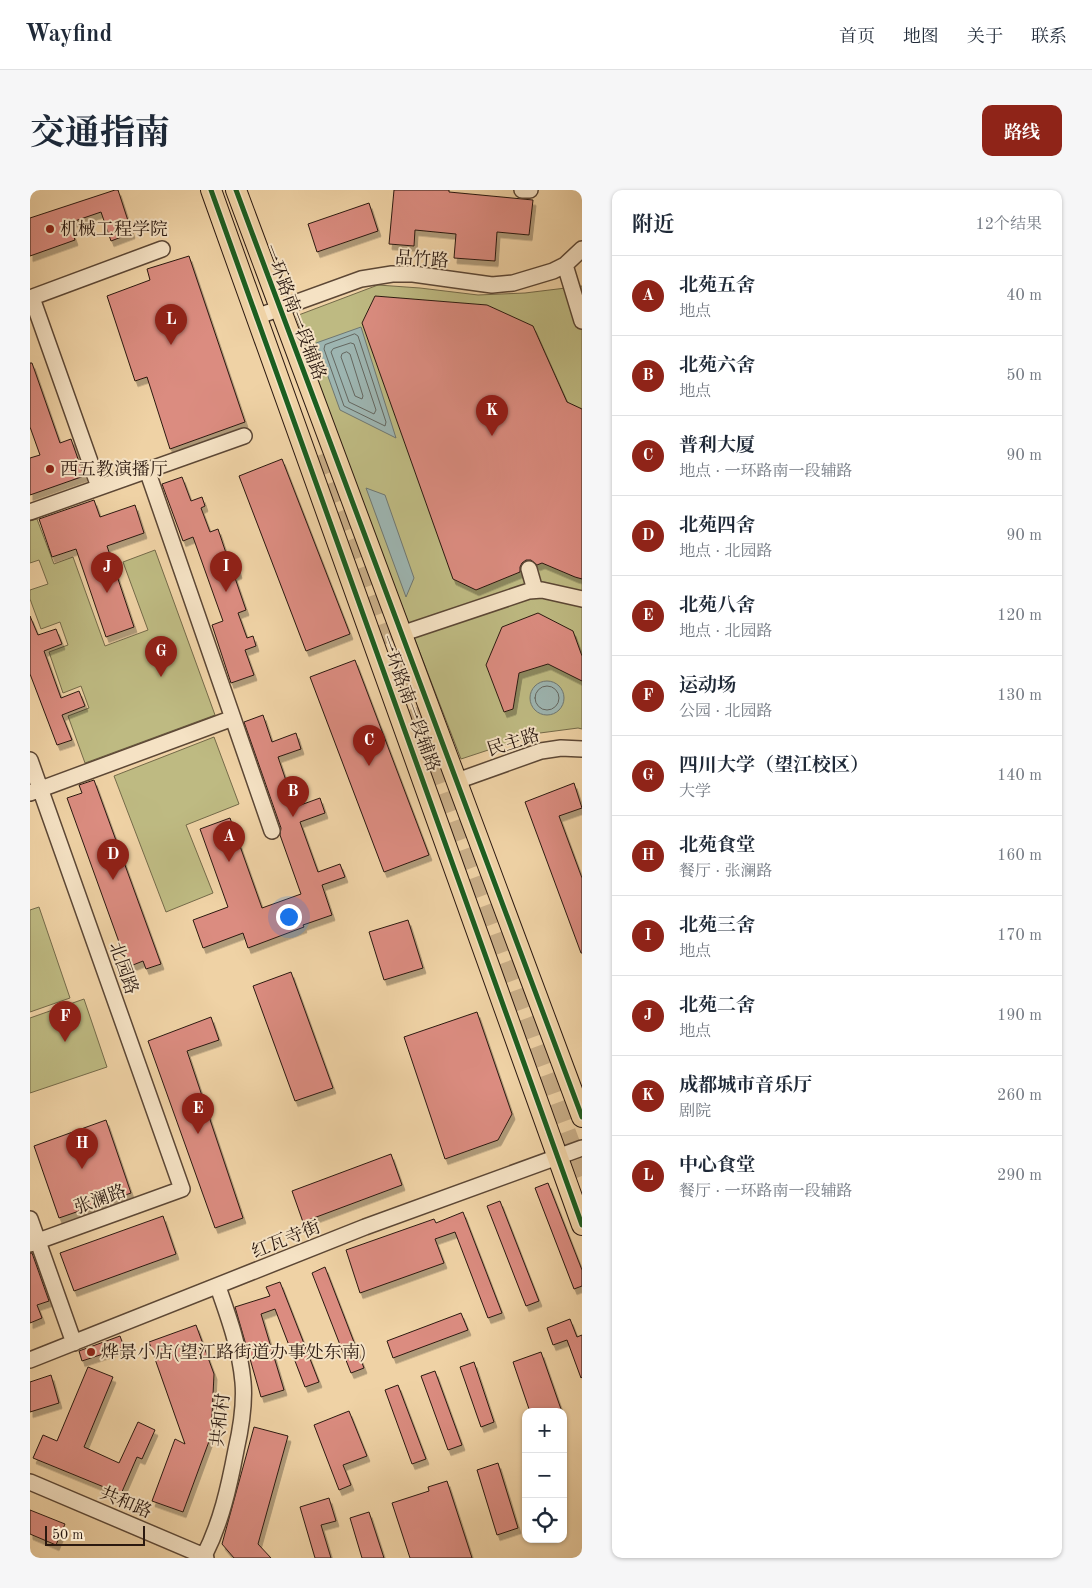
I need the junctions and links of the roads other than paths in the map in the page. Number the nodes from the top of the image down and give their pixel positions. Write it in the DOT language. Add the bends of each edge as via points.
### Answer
graph roads {
  1 [pos="211,190"];
  2 [pos="236,190"];
  3 [pos="522,190"];
  4 [pos="530,190"];
  5 [pos="162,249"];
  6 [pos="582,249"];
  7 [pos="565,265"];
  8 [pos="31,298"];
  9 [pos="279,308"];
  10 [pos="256,317"];
  11 [pos="582,321"];
  12 [pos="244,436"];
  13 [pos="147,470"];
  14 [pos="99,487"];
  15 [pos="30,512"];
  16 [pos="529,569"];
  17 [pos="535,590"];
  18 [pos="582,599"];
  19 [pos="401,634"];
  20 [pos="233,718"];
  21 [pos="582,749"];
  22 [pos="30,760"];
  23 [pos="457,781"];
  24 [pos="35,791"];
  25 [pos="272,831"];
  26 [pos="582,1117"];
  27 [pos="582,1148"];
  28 [pos="557,1156"];
  29 [pos="182,1190"];
  30 [pos="30,1219"];
  31 [pos="582,1225"];
  32 [pos="34,1243"];
  33 [pos="218,1287"];
  34 [pos="74,1343"];
  35 [pos="30,1360"];
  36 [pos="30,1482"];
  37 [pos="205,1557"];
  1 -- 10 [label="main road, 一环路南一段辅路"];
  2 -- 9 [label="main road, 一环路南一段辅路"];
  3 -- 4 [label="street"];
  5 -- 8 [label="street"];
  6 -- 7 [label="street, 品竹路"];
  7 -- 9 [label="street, 品竹路" via="513,283 492,285 413,274 375,276"];
  7 -- 11 [label="street"];
  8 -- 14 [label="street"];
  9 -- 10 [label="street, 品竹路"];
  9 -- 19 [label="main road, 一环路南一段辅路"];
  10 -- 28 [label="main road, 一环路南一段辅路"];
  12 -- 13 [label="street"];
  13 -- 14 [label="street"];
  13 -- 20 [label="street"];
  14 -- 15 [label="street"];
  16 -- 17 [label="street"];
  17 -- 18 [label="street"];
  17 -- 19 [label="street"];
  19 -- 23 [label="main road, 一环路南一段辅路"];
  20 -- 24 [label="street"];
  20 -- 25 [label="street"];
  21 -- 23 [label="street, 民主路" via="541,751"];
  22 -- 24 [label="street, 北园路"];
  23 -- 26 [label="main road, 一环路南一段辅路"];
  24 -- 29 [label="street, 北园路"];
  27 -- 28 [label="street, 红瓦寺街"];
  28 -- 31 [label="main road, 一环路南一段辅路"];
  28 -- 33 [label="street, 红瓦寺街" via="365,1227"];
  29 -- 32 [label="street, 张澜路"];
  30 -- 32 [label="street"];
  32 -- 34 [label="street"];
  33 -- 34 [label="street, 红瓦寺街"];
  33 -- 37 [label="street, 共和村" via="238,1350 243,1416 221,1517"];
  34 -- 35 [label="street, 红瓦寺街"];
  36 -- 37 [label="street, 共和路"];
}
